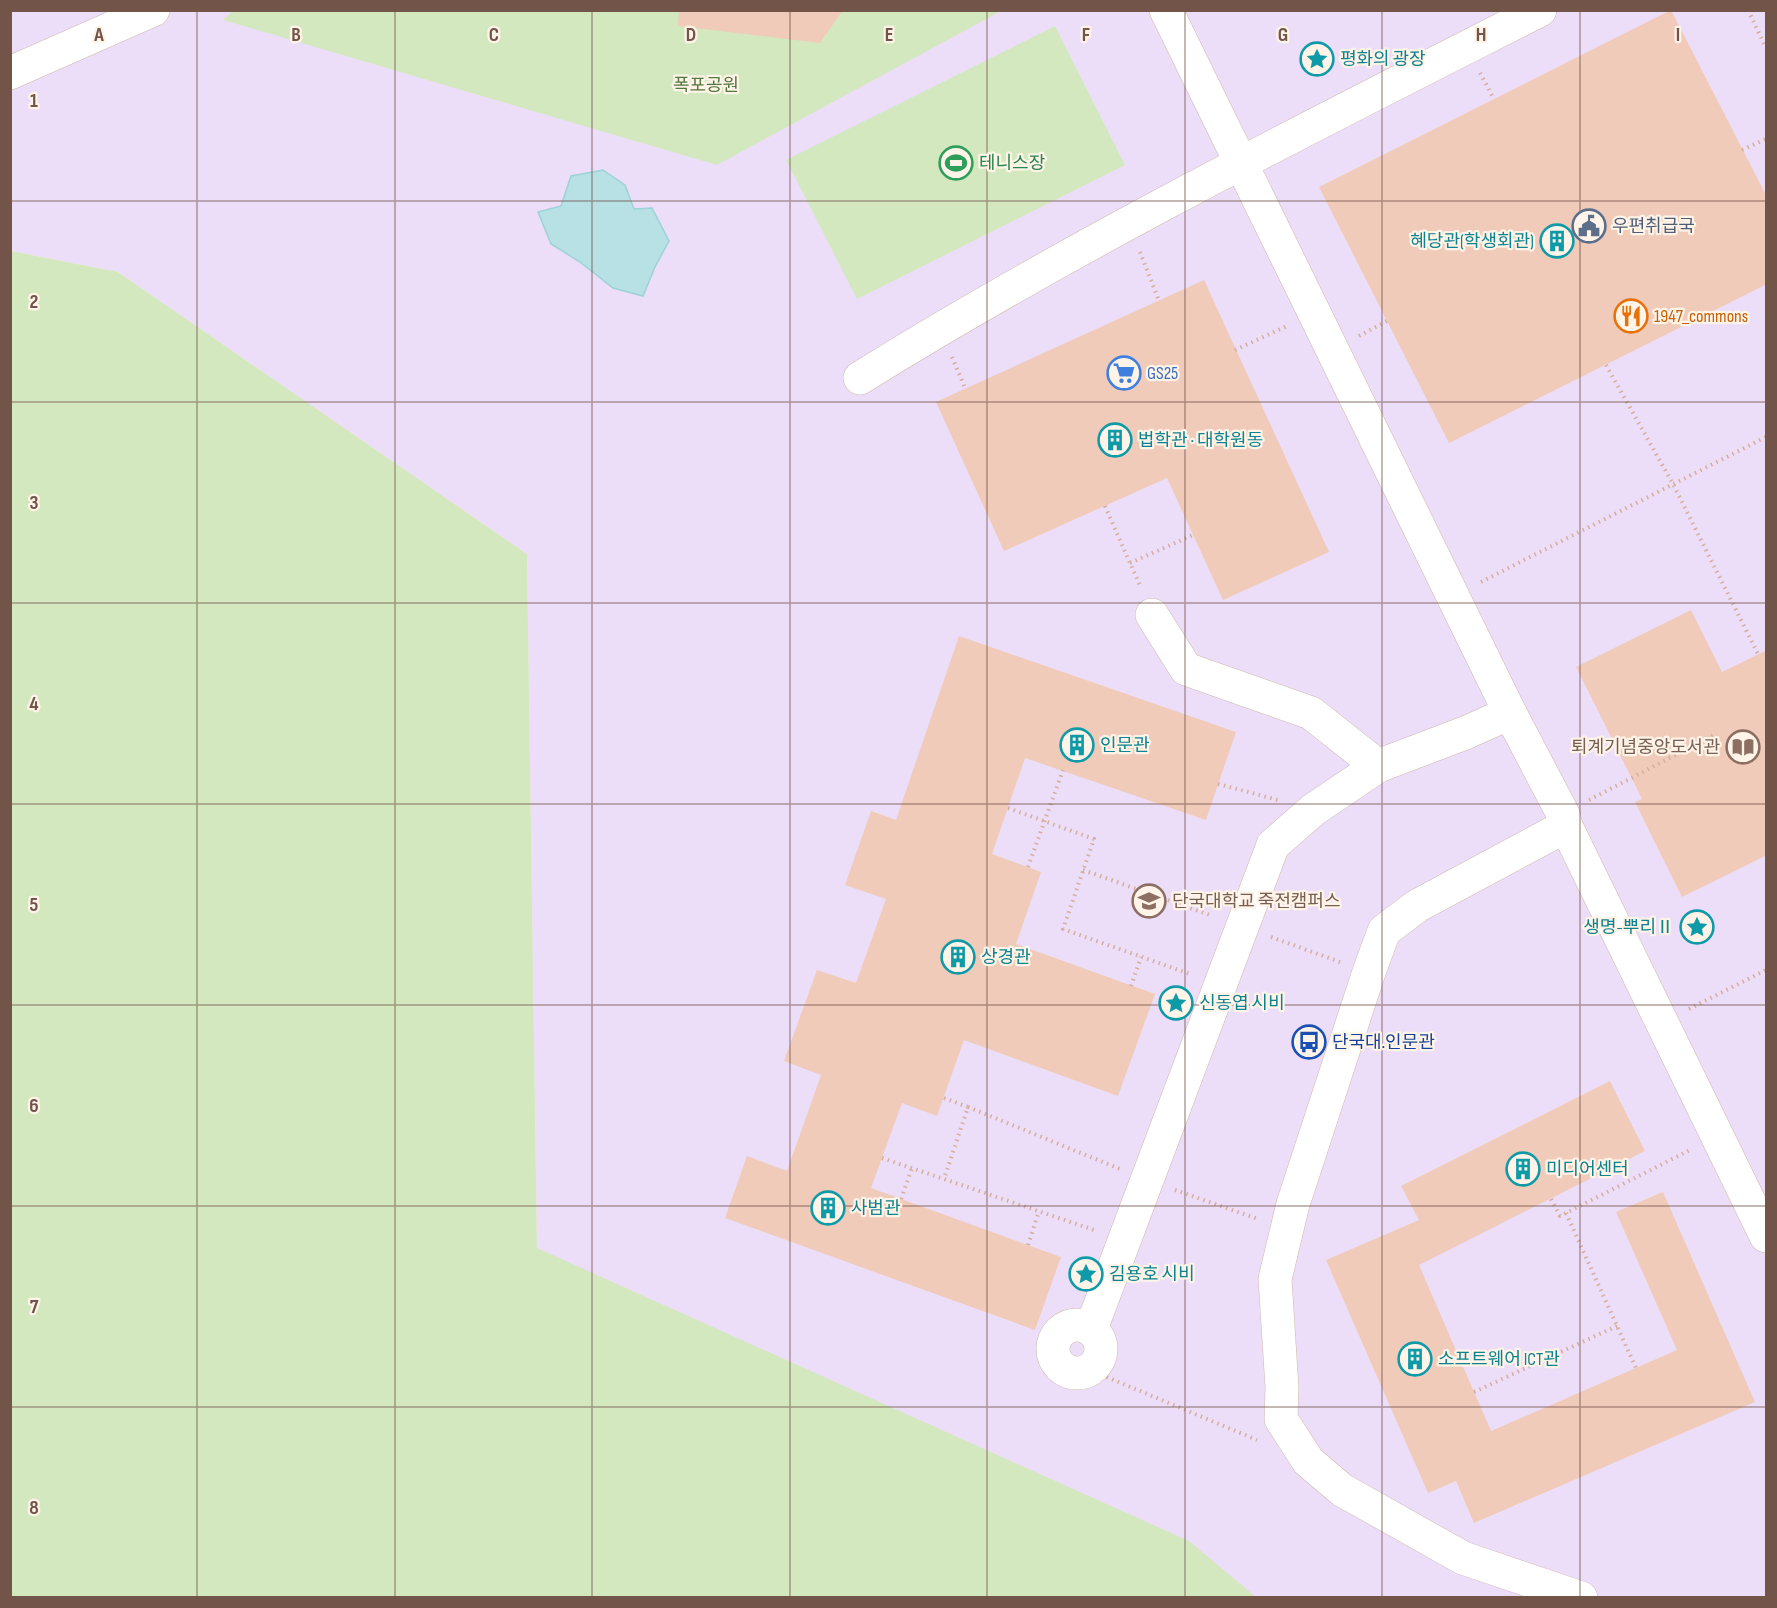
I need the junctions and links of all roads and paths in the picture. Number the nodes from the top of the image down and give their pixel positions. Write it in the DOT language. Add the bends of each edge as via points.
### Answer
graph roads {
  1 [pos="153,10"];
  2 [pos="1166,10"];
  3 [pos="1540,10"];
  4 [pos="1748,10"];
  5 [pos="1767,48"];
  6 [pos="10,73"];
  7 [pos="1767,139"];
  8 [pos="1743,150"];
  9 [pos="1241,163"];
  10 [pos="1129,223"];
  11 [pos="1159,301"];
  12 [pos="1315,314"];
  13 [pos="1235,350"];
  14 [pos="1606,365"];
  15 [pos="860,378"];
  16 [pos="1767,437"];
  17 [pos="1673,484"];
  18 [pos="1105,506"];
  19 [pos="1193,535"];
  20 [pos="1130,563"];
  21 [pos="1453,596"];
  22 [pos="1152,615"];
  23 [pos="1758,654"];
  24 [pos="1510,713"];
  25 [pos="1714,735"];
  26 [pos="1378,766"];
  27 [pos="1063,770"];
  28 [pos="1218,784"];
  29 [pos="1008,808"];
  30 [pos="1313,810"];
  31 [pos="1564,820"];
  32 [pos="1045,821"];
  33 [pos="1028,867"];
  34 [pos="1083,870"];
  35 [pos="1190,908"];
  36 [pos="1243,927"];
  37 [pos="1141,957"];
  38 [pos="1767,970"];
  39 [pos="1369,972"];
  40 [pos="1221,985"];
  41 [pos="1131,986"];
  42 [pos="1662,1022"];
  43 [pos="944,1098"];
  44 [pos="968,1107"];
  45 [pos="1717,1136"];
  46 [pos="882,1158"];
  47 [pos="1092,1158"];
  48 [pos="912,1168"];
  49 [pos="944,1179"];
  50 [pos="1147,1180"];
  51 [pos="901,1199"];
  52 [pos="1551,1199"];
  53 [pos="1039,1211"];
  54 [pos="1566,1213"];
  55 [pos="1287,1229"];
  56 [pos="1767,1236"];
  57 [pos="1125,1241"];
  58 [pos="1028,1245"];
  59 [pos="1617,1326"];
  60 [pos="1636,1368"];
  61 [pos="1090,1370"];
  62 [pos="1474,1392"];
  63 [pos="1264,1443"];
  64 [pos="1581,1598"];
  1 -- 6 [label="lane"];
  2 -- 9 [label="lane"];
  3 -- 9 [label="lane"];
  4 -- 5 [label="path"];
  7 -- 8 [label="path"];
  9 -- 10 [label="lane"];
  9 -- 12 [label="lane"];
  10 -- 11 [label="path"];
  10 -- 15 [label="lane" via="939,329"];
  12 -- 13 [label="path"];
  12 -- 21 [label="lane"];
  14 -- 17 [label="path"];
  16 -- 17 [label="path"];
  17 -- 21 [label="path"];
  17 -- 23 [label="path"];
  18 -- 20 [label="path"];
  19 -- 20 [label="path"];
  20 -- 22 [label="path"];
  21 -- 24 [label="lane"];
  22 -- 26 [label="lane" via="1186,669 1311,713"];
  24 -- 26 [label="lane"];
  24 -- 31 [label="lane"];
  25 -- 31 [label="path"];
  26 -- 30 [label="lane"];
  27 -- 32 [label="path"];
  28 -- 30 [label="path"];
  29 -- 32 [label="path"];
  30 -- 36 [label="lane" via="1273,845"];
  31 -- 39 [label="lane" via="1417,906 1384,931"];
  31 -- 42 [label="lane"];
  32 -- 33 [label="path"];
  32 -- 34 [label="path" via="1095,839"];
  34 -- 35 [label="path"];
  34 -- 37 [label="path" via="1063,929"];
  36 -- 39 [label="path"];
  36 -- 40 [label="lane"];
  37 -- 40 [label="path"];
  37 -- 41 [label="path"];
  38 -- 42 [label="path"];
  39 -- 55 [label="lane"];
  40 -- 50 [label="lane"];
  42 -- 45 [label="lane"];
  43 -- 44 [label="path"];
  44 -- 47 [label="path"];
  44 -- 49 [label="path"];
  45 -- 54 [label="path"];
  45 -- 56 [label="lane"];
  46 -- 48 [label="path"];
  48 -- 49 [label="path"];
  48 -- 51 [label="path"];
  49 -- 53 [label="path"];
  50 -- 55 [label="path"];
  50 -- 57 [label="lane"];
  52 -- 54 [label="path" via="1560,1216"];
  53 -- 57 [label="path"];
  53 -- 58 [label="path"];
  54 -- 59 [label="path"];
  55 -- 64 [label="lane" via="1275,1279 1281,1419 1308,1461 1342,1490 1463,1558"];
  57 -- 61 [label="lane" via="1091,1329 1101,1341 1102,1350"];
  59 -- 60 [label="path"];
  59 -- 62 [label="path"];
  61 -- 63 [label="path"];
}
